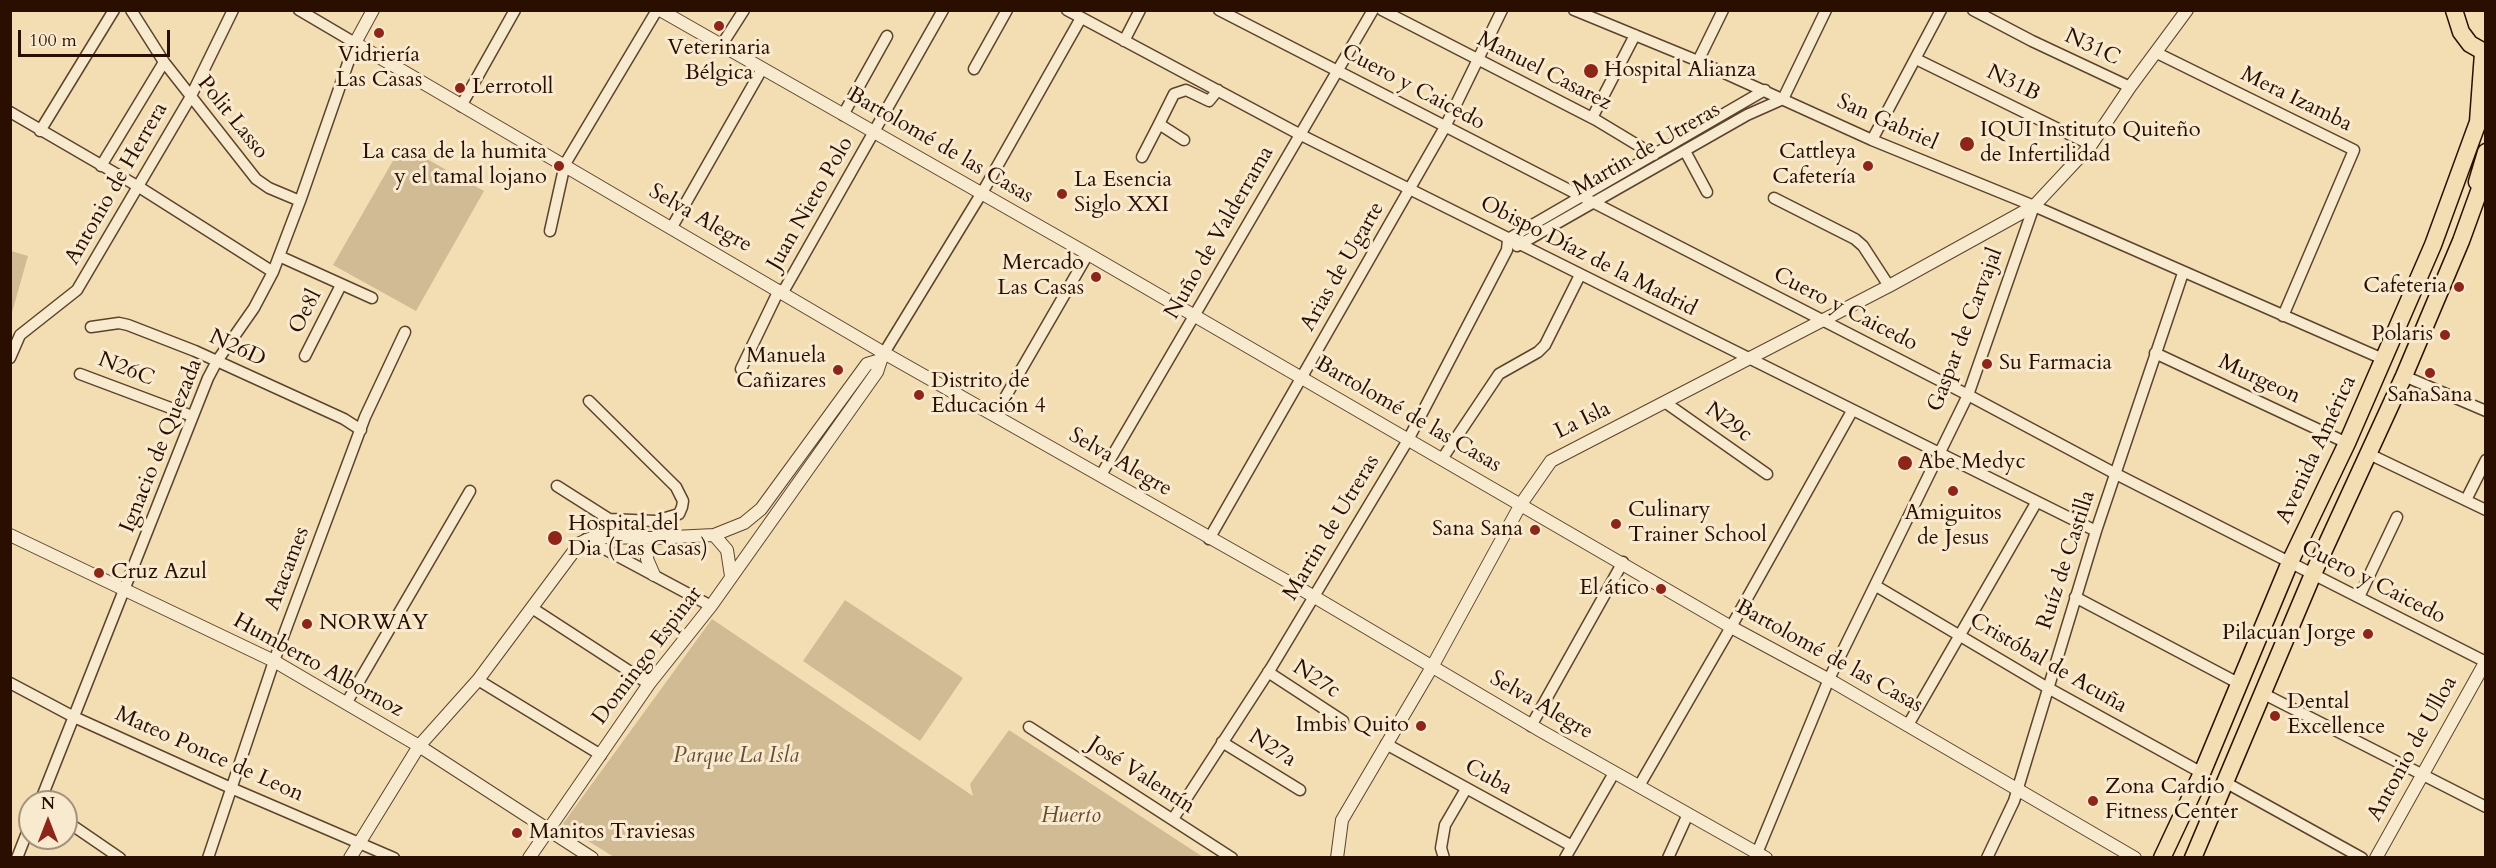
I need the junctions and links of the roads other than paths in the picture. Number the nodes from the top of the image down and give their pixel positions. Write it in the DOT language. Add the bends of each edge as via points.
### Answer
graph roads {
  1 [pos="114,10"];
  2 [pos="131,10"];
  3 [pos="233,10"];
  4 [pos="299,10"];
  5 [pos="373,10"];
  6 [pos="514,10"];
  7 [pos="658,10"];
  8 [pos="744,10"];
  9 [pos="943,10"];
  10 [pos="1007,10"];
  11 [pos="1067,10"];
  12 [pos="1140,10"];
  13 [pos="1218,10"];
  14 [pos="1373,10"];
  15 [pos="1382,10"];
  16 [pos="1502,10"];
  17 [pos="1574,10"];
  18 [pos="1723,10"];
  19 [pos="1826,10"];
  20 [pos="1941,10"];
  21 [pos="1973,10"];
  22 [pos="2187,10"];
  23 [pos="2454,10"];
  24 [pos="1081,18"];
  25 [pos="1635,35"];
  26 [pos="887,36"];
  27 [pos="1124,41"];
  28 [pos="355,43"];
  29 [pos="721,46"];
  30 [pos="2157,53"];
  31 [pos="2484,53"];
  32 [pos="1916,59"];
  33 [pos="1478,60"];
  34 [pos="1698,61"];
  35 [pos="164,62"];
  36 [pos="762,69"];
  37 [pos="974,69"];
  38 [pos="1339,71"];
  39 [pos="2130,87"];
  40 [pos="1218,90"];
  41 [pos="1765,90"];
  42 [pos="190,98"];
  43 [pos="1784,99"];
  44 [pos="461,106"];
  45 [pos="10,112"];
  46 [pos="843,115"];
  47 [pos="1592,118"];
  48 [pos="2486,120"];
  49 [pos="1159,123"];
  50 [pos="1445,127"];
  51 [pos="40,130"];
  52 [pos="874,132"];
  53 [pos="1299,134"];
  54 [pos="1184,140"];
  55 [pos="1872,140"];
  56 [pos="2091,145"];
  57 [pos="1685,151"];
  58 [pos="2486,152"];
  59 [pos="1654,155"];
  60 [pos="1142,157"];
  61 [pos="565,164"];
  62 [pos="101,166"];
  63 [pos="2486,172"];
  64 [pos="139,187"];
  65 [pos="1409,189"];
  66 [pos="1707,192"];
  67 [pos="981,193"];
  68 [pos="1581,197"];
  69 [pos="1774,198"];
  70 [pos="300,201"];
  71 [pos="1594,203"];
  72 [pos="2034,206"];
  73 [pos="672,227"];
  74 [pos="550,231"];
  75 [pos="2461,241"];
  76 [pos="1508,243"];
  77 [pos="1521,244"];
  78 [pos="2433,245"];
  79 [pos="1088,254"];
  80 [pos="279,256"];
  81 [pos="273,272"];
  82 [pos="2183,273"];
  83 [pos="1580,275"];
  84 [pos="341,285"];
  85 [pos="1889,286"];
  86 [pos="781,291"];
  87 [pos="372,298"];
  88 [pos="1194,316"];
  89 [pos="2283,316"];
  90 [pos="1823,321"];
  91 [pos="91,327"];
  92 [pos="405,332"];
  93 [pos="2155,353"];
  94 [pos="305,356"];
  95 [pos="882,357"];
  96 [pos="10,358"];
  97 [pos="1748,359"];
  98 [pos="2383,359"];
  99 [pos="217,361"];
  100 [pos="741,369"];
  101 [pos="80,374"];
  102 [pos="2404,376"];
  103 [pos="1302,379"];
  104 [pos="1968,394"];
  105 [pos="589,401"];
  106 [pos="1666,403"];
  107 [pos="1852,411"];
  108 [pos="2486,411"];
  109 [pos="995,415"];
  110 [pos="192,416"];
  111 [pos="361,430"];
  112 [pos="1408,440"];
  113 [pos="2347,443"];
  114 [pos="1937,454"];
  115 [pos="2369,454"];
  116 [pos="1442,459"];
  117 [pos="2486,460"];
  118 [pos="1767,474"];
  119 [pos="2116,474"];
  120 [pos="1101,475"];
  121 [pos="557,486"];
  122 [pos="470,491"];
  123 [pos="2466,500"];
  124 [pos="2036,502"];
  125 [pos="1521,504"];
  126 [pos="2486,510"];
  127 [pos="2397,517"];
  128 [pos="655,521"];
  129 [pos="2096,531"];
  130 [pos="10,535"];
  131 [pos="714,535"];
  132 [pos="653,538"];
  133 [pos="586,539"];
  134 [pos="1209,539"];
  135 [pos="1623,562"];
  136 [pos="2290,562"];
  137 [pos="2313,574"];
  138 [pos="654,575"];
  139 [pos="731,576"];
  140 [pos="1876,586"];
  141 [pos="124,591"];
  142 [pos="1314,597"];
  143 [pos="2075,597"];
  144 [pos="2359,597"];
  145 [pos="711,606"];
  146 [pos="532,608"];
  147 [pos="1731,627"];
  148 [pos="1959,635"];
  149 [pos="274,661"];
  150 [pos="2485,662"];
  151 [pos="1432,667"];
  152 [pos="1268,672"];
  153 [pos="478,680"];
  154 [pos="1829,680"];
  155 [pos="10,683"];
  156 [pos="2238,683"];
  157 [pos="649,684"];
  158 [pos="2048,688"];
  159 [pos="2262,693"];
  160 [pos="347,702"];
  161 [pos="74,717"];
  162 [pos="1343,721"];
  163 [pos="1908,725"];
  164 [pos="1531,726"];
  165 [pos="1029,727"];
  166 [pos="1222,742"];
  167 [pos="1386,744"];
  168 [pos="419,746"];
  169 [pos="601,755"];
  170 [pos="1614,773"];
  171 [pos="2202,773"];
  172 [pos="2424,776"];
  173 [pos="2223,782"];
  174 [pos="1639,786"];
  175 [pos="231,788"];
  176 [pos="2017,788"];
  177 [pos="1466,789"];
  178 [pos="45,790"];
  179 [pos="1300,790"];
  180 [pos="2486,807"];
  181 [pos="1688,814"];
  182 [pos="1173,819"];
  183 [pos="78,829"];
  184 [pos="548,830"];
  185 [pos="358,843"];
  186 [pos="1572,846"];
  187 [pos="1760,856"];
  188 [pos="120,858"];
  189 [pos="208,858"];
  190 [pos="350,858"];
  191 [pos="394,858"];
  192 [pos="529,858"];
  193 [pos="592,858"];
  194 [pos="1232,858"];
  195 [pos="1336,858"];
  196 [pos="1444,858"];
  197 [pos="1565,858"];
  198 [pos="1668,858"];
  199 [pos="1986,858"];
  200 [pos="2135,858"];
  201 [pos="2162,858"];
  202 [pos="2193,858"];
  203 [pos="2362,858"];
  204 [pos="2376,858"];
  1 -- 51 [label="street"];
  2 -- 35 [label="street, Polit Lasso"];
  3 -- 42 [label="street, Antonio de Herrera"];
  4 -- 28 [label="street, Selva Alegre"];
  5 -- 28 [label="street"];
  6 -- 44 [label="street"];
  7 -- 29 [label="street, Bartolomé de las Casas"];
  7 -- 61 [label="street"];
  8 -- 29 [label="street"];
  9 -- 52 [label="street, Juan Nieto Polo"];
  10 -- 37 [label="street"];
  11 -- 24 [label="street, Obispo Díaz de la Madrid"];
  12 -- 27 [label="street"];
  13 -- 38 [label="street, Cuero y Caicedo"];
  14 -- 38 [label="street, Nuño de Valderrama"];
  15 -- 33 [label="street, Manuel Casarez"];
  16 -- 33 [label="street, Arias de Ugarte"];
  17 -- 25 [label="street, San Gabriel"];
  18 -- 34 [label="street"];
  19 -- 43 [label="street"];
  20 -- 32 [label="street"];
  21 -- 39 [label="street, N31C"];
  22 -- 30 [label="street, Gaspar de Carvajal"];
  23 -- 31 [label="main road" via="2461,32"];
  24 -- 27 [label="street, Obispo Díaz de la Madrid"];
  24 -- 67 [label="street, Domingo Espinar"];
  25 -- 34 [label="street, San Gabriel"];
  25 -- 47 [label="street"];
  26 -- 46 [label="street"];
  27 -- 40 [label="street, Obispo Díaz de la Madrid"];
  28 -- 44 [label="street, Selva Alegre"];
  28 -- 70 [label="street, Ignacio de Quezada"];
  29 -- 36 [label="street, Bartolomé de las Casas"];
  30 -- 39 [label="street, Gaspar de Carvajal"];
  30 -- 89 [label="street, Mera Izamba" via="2354,150"];
  31 -- 78 [label="main road, Avenida América" via="2478,122"];
  32 -- 55 [label="street"];
  32 -- 56 [label="street, N31B"];
  33 -- 47 [label="street, Manuel Casarez"];
  33 -- 50 [label="street, Arias de Ugarte"];
  34 -- 41 [label="street, San Gabriel"];
  35 -- 42 [label="street, Polit Lasso"];
  35 -- 62 [label="street"];
  36 -- 46 [label="street, Bartolomé de las Casas"];
  36 -- 73 [label="street"];
  38 -- 50 [label="street, Cuero y Caicedo"];
  38 -- 53 [label="street, Nuño de Valderrama"];
  39 -- 56 [label="street, Gaspar de Carvajal"];
  40 -- 49 [label="street" via="1209,101 1186,90 1179,91"];
  40 -- 53 [label="street, Obispo Díaz de la Madrid"];
  41 -- 43 [label="street, San Gabriel"];
  41 -- 59 [label="street, Martin de Utreras"];
  42 -- 64 [label="street, Antonio de Herrera"];
  42 -- 70 [label="street, Polit Lasso" via="256,179"];
  43 -- 55 [label="street, San Gabriel"];
  43 -- 57 [label="street, Martin de Utreras" via="1747,115"];
  44 -- 61 [label="street, Selva Alegre"];
  45 -- 51 [label="street"];
  46 -- 52 [label="street, Bartolomé de las Casas"];
  47 -- 59 [label="street, Manuel Casarez"];
  48 -- 78 [label="main road"];
  49 -- 54 [label="street"];
  49 -- 60 [label="street"];
  50 -- 65 [label="street, Arias de Ugarte"];
  50 -- 68 [label="street, Cuero y Caicedo"];
  51 -- 62 [label="street"];
  52 -- 67 [label="street, Bartolomé de las Casas"];
  52 -- 86 [label="street, Juan Nieto Polo"];
  53 -- 65 [label="street, Obispo Díaz de la Madrid"];
  53 -- 88 [label="street, Nuño de Valderrama"];
  55 -- 72 [label="street, San Gabriel"];
  56 -- 72 [label="street, Gaspar de Carvajal"];
  57 -- 66 [label="street"];
  57 -- 71 [label="street, Martin de Utreras"];
  58 -- 75 [label="main road"];
  59 -- 68 [label="street, Martin de Utreras"];
  61 -- 73 [label="street, Selva Alegre"];
  61 -- 74 [label="street"];
  62 -- 64 [label="street"];
  63 -- 75 [label="main road"];
  64 -- 81 [label="street"];
  64 -- 96 [label="street, Antonio de Herrera" via="77,290 20,335"];
  65 -- 76 [label="street, Obispo Díaz de la Madrid"];
  65 -- 103 [label="street, Arias de Ugarte"];
  67 -- 79 [label="street, Bartolomé de las Casas"];
  67 -- 95 [label="street, Domingo Espinar"];
  68 -- 71 [label="street, Cuero y Caicedo"];
  68 -- 76 [label="street, Martin de Utreras"];
  69 -- 85 [label="street" via="1855,239"];
  70 -- 80 [label="street, Ignacio de Quezada"];
  71 -- 77 [label="street, Martin de Utreras"];
  71 -- 90 [label="street, Cuero y Caicedo"];
  72 -- 82 [label="street, San Gabriel"];
  72 -- 85 [label="street, La Isla"];
  72 -- 104 [label="street, Gaspar de Carvajal"];
  73 -- 86 [label="street, Selva Alegre"];
  75 -- 102 [label="main road"];
  76 -- 77 [label="street, Martin de Utreras"];
  76 -- 112 [label="street, Martin de Utreras"];
  77 -- 83 [label="street, Obispo Díaz de la Madrid"];
  78 -- 98 [label="main road, Avenida América"];
  79 -- 88 [label="street, Bartolomé de las Casas"];
  79 -- 109 [label="street"];
  80 -- 81 [label="street, Ignacio de Quezada"];
  80 -- 84 [label="street"];
  81 -- 99 [label="street, Ignacio de Quezada" via="254,308"];
  82 -- 89 [label="street, San Gabriel"];
  82 -- 93 [label="street, Ruíz de Castilla"];
  83 -- 97 [label="street, Obispo Díaz de la Madrid"];
  83 -- 116 [label="street" via="1545,345 1497,377"];
  84 -- 87 [label="street"];
  84 -- 94 [label="street, Oe8l"];
  85 -- 90 [label="street, La Isla"];
  86 -- 95 [label="street, Selva Alegre"];
  86 -- 100 [label="street, Juan Nieto Polo"];
  88 -- 103 [label="street, Bartolomé de las Casas"];
  88 -- 120 [label="street, Nuño de Valderrama"];
  89 -- 98 [label="street, San Gabriel"];
  90 -- 97 [label="street, La Isla"];
  90 -- 104 [label="street, Cuero y Caicedo"];
  91 -- 99 [label="street, N26D" via="128,325"];
  92 -- 111 [label="street, Atacames"];
  93 -- 113 [label="street, Murgeon"];
  93 -- 119 [label="street, Ruíz de Castilla"];
  95 -- 109 [label="street, Selva Alegre"];
  95 -- 131 [label="street, Domingo Espinar" via="867,364 761,509 744,523"];
  95 -- 139 [label="street, Domingo Espinar" via="877,372"];
  97 -- 106 [label="street, La Isla"];
  97 -- 107 [label="street, Obispo Díaz de la Madrid"];
  98 -- 113 [label="main road, Avenida América"];
  99 -- 110 [label="street, Ignacio de Quezada"];
  99 -- 111 [label="street, N26D"];
  101 -- 110 [label="street, N26C"];
  102 -- 108 [label="street"];
  102 -- 115 [label="main road"];
  103 -- 112 [label="street, Bartolomé de las Casas"];
  103 -- 134 [label="street, Arias de Ugarte"];
  104 -- 114 [label="street, Gaspar de Carvajal"];
  104 -- 119 [label="street, Cuero y Caicedo"];
  105 -- 128 [label="street" via="676,487 682,501 679,514"];
  106 -- 118 [label="street, N29c"];
  106 -- 125 [label="street, La Isla" via="1555,458"];
  107 -- 114 [label="street, Obispo Díaz de la Madrid"];
  107 -- 147 [label="street"];
  109 -- 120 [label="street, Selva Alegre"];
  110 -- 141 [label="street, Ignacio de Quezada"];
  111 -- 149 [label="street, Atacames"];
  112 -- 116 [label="street, Bartolomé de las Casas"];
  112 -- 142 [label="street, Martin de Utreras"];
  113 -- 136 [label="main road, Avenida América"];
  114 -- 124 [label="street, Obispo Díaz de la Madrid"];
  114 -- 140 [label="street, Gaspar de Carvajal"];
  115 -- 123 [label="street"];
  115 -- 137 [label="main road"];
  116 -- 125 [label="street, Bartolomé de las Casas"];
  117 -- 123 [label="street"];
  119 -- 129 [label="street, Ruíz de Castilla"];
  119 -- 136 [label="street, Cuero y Caicedo"];
  120 -- 134 [label="street, Selva Alegre"];
  121 -- 128 [label="street" via="605,518"];
  122 -- 160 [label="street"];
  123 -- 126 [label="street"];
  124 -- 129 [label="street, Obispo Díaz de la Madrid"];
  124 -- 148 [label="street"];
  125 -- 135 [label="street, Bartolomé de las Casas"];
  125 -- 151 [label="street, La Isla"];
  127 -- 144 [label="street"];
  128 -- 132 [label="street"];
  129 -- 143 [label="street, Ruíz de Castilla"];
  130 -- 141 [label="street, Humberto Albornoz"];
  131 -- 132 [label="street, Domingo Espinar"];
  131 -- 139 [label="street" via="727,550"];
  132 -- 133 [label="street, Domingo Espinar"];
  132 -- 138 [label="street" via="647,559"];
  133 -- 138 [label="street"];
  133 -- 146 [label="street"];
  134 -- 142 [label="street, Selva Alegre"];
  135 -- 147 [label="street, Bartolomé de las Casas"];
  135 -- 164 [label="street"];
  136 -- 137 [label="street, Cuero y Caicedo"];
  136 -- 156 [label="main road, Avenida América"];
  137 -- 144 [label="street, Cuero y Caicedo"];
  137 -- 159 [label="main road"];
  138 -- 145 [label="street"];
  139 -- 145 [label="street, Domingo Espinar"];
  140 -- 148 [label="street, Cristóbal de Acuña"];
  140 -- 154 [label="street, Gaspar de Carvajal"];
  141 -- 149 [label="street, Humberto Albornoz"];
  141 -- 161 [label="street, Ignacio de Quezada"];
  142 -- 151 [label="street, Selva Alegre"];
  142 -- 152 [label="street, Martin de Utreras"];
  143 -- 156 [label="street"];
  143 -- 158 [label="street, Ruíz de Castilla"];
  144 -- 150 [label="street, Cuero y Caicedo"];
  145 -- 157 [label="street, Domingo Espinar"];
  146 -- 153 [label="street"];
  146 -- 157 [label="street"];
  147 -- 154 [label="street, Bartolomé de las Casas"];
  147 -- 174 [label="street"];
  148 -- 158 [label="street, Cristóbal de Acuña"];
  148 -- 163 [label="street"];
  149 -- 160 [label="street, Humberto Albornoz"];
  149 -- 175 [label="street, Atacames"];
  150 -- 172 [label="street, Antonio de Ulloa"];
  151 -- 164 [label="street, Selva Alegre"];
  151 -- 167 [label="street, La Isla"];
  152 -- 162 [label="street, N27c"];
  152 -- 166 [label="street, Martin de Utreras"];
  153 -- 168 [label="street"];
  153 -- 169 [label="street"];
  154 -- 163 [label="street, Bartolomé de las Casas"];
  154 -- 187 [label="street, Gaspar de Carvajal"];
  155 -- 161 [label="street, Mateo Ponce de Leon"];
  156 -- 171 [label="main road, Avenida América"];
  157 -- 169 [label="street, Domingo Espinar"];
  158 -- 171 [label="street, Cristóbal de Acuña"];
  158 -- 176 [label="street, Ruíz de Castilla"];
  159 -- 172 [label="street"];
  159 -- 173 [label="main road"];
  160 -- 168 [label="street, Humberto Albornoz"];
  161 -- 175 [label="street, Mateo Ponce de Leon"];
  161 -- 178 [label="street, Ignacio de Quezada"];
  163 -- 176 [label="street, Bartolomé de las Casas"];
  164 -- 170 [label="street, Selva Alegre"];
  165 -- 182 [label="street, José Valentín"];
  166 -- 179 [label="street, N27a"];
  166 -- 182 [label="street, Martin de Utreras"];
  167 -- 177 [label="street, Cuba"];
  167 -- 195 [label="street, La Isla" via="1342,820"];
  168 -- 184 [label="street, Humberto Albornoz"];
  168 -- 185 [label="street"];
  169 -- 184 [label="street, Domingo Espinar"];
  170 -- 174 [label="street, Selva Alegre"];
  170 -- 186 [label="street"];
  171 -- 201 [label="main road, Avenida América"];
  172 -- 180 [label="street"];
  172 -- 204 [label="street, Antonio de Ulloa"];
  173 -- 202 [label="main road"];
  173 -- 203 [label="street"];
  174 -- 181 [label="street, Selva Alegre"];
  175 -- 185 [label="street, Mateo Ponce de Leon"];
  175 -- 189 [label="street, Atacames"];
  176 -- 199 [label="street, Ruíz de Castilla"];
  176 -- 200 [label="street, Bartolomé de las Casas"];
  177 -- 186 [label="street, Cuba"];
  177 -- 196 [label="street" via="1445,825 1441,848"];
  181 -- 187 [label="street, Selva Alegre"];
  181 -- 198 [label="street"];
  182 -- 194 [label="street, José Valentín"];
  183 -- 188 [label="street"];
  184 -- 192 [label="street, Domingo Espinar"];
  184 -- 193 [label="street, Humberto Albornoz"];
  185 -- 190 [label="street"];
  185 -- 191 [label="street, Mateo Ponce de Leon"];
  186 -- 197 [label="street"];
}
